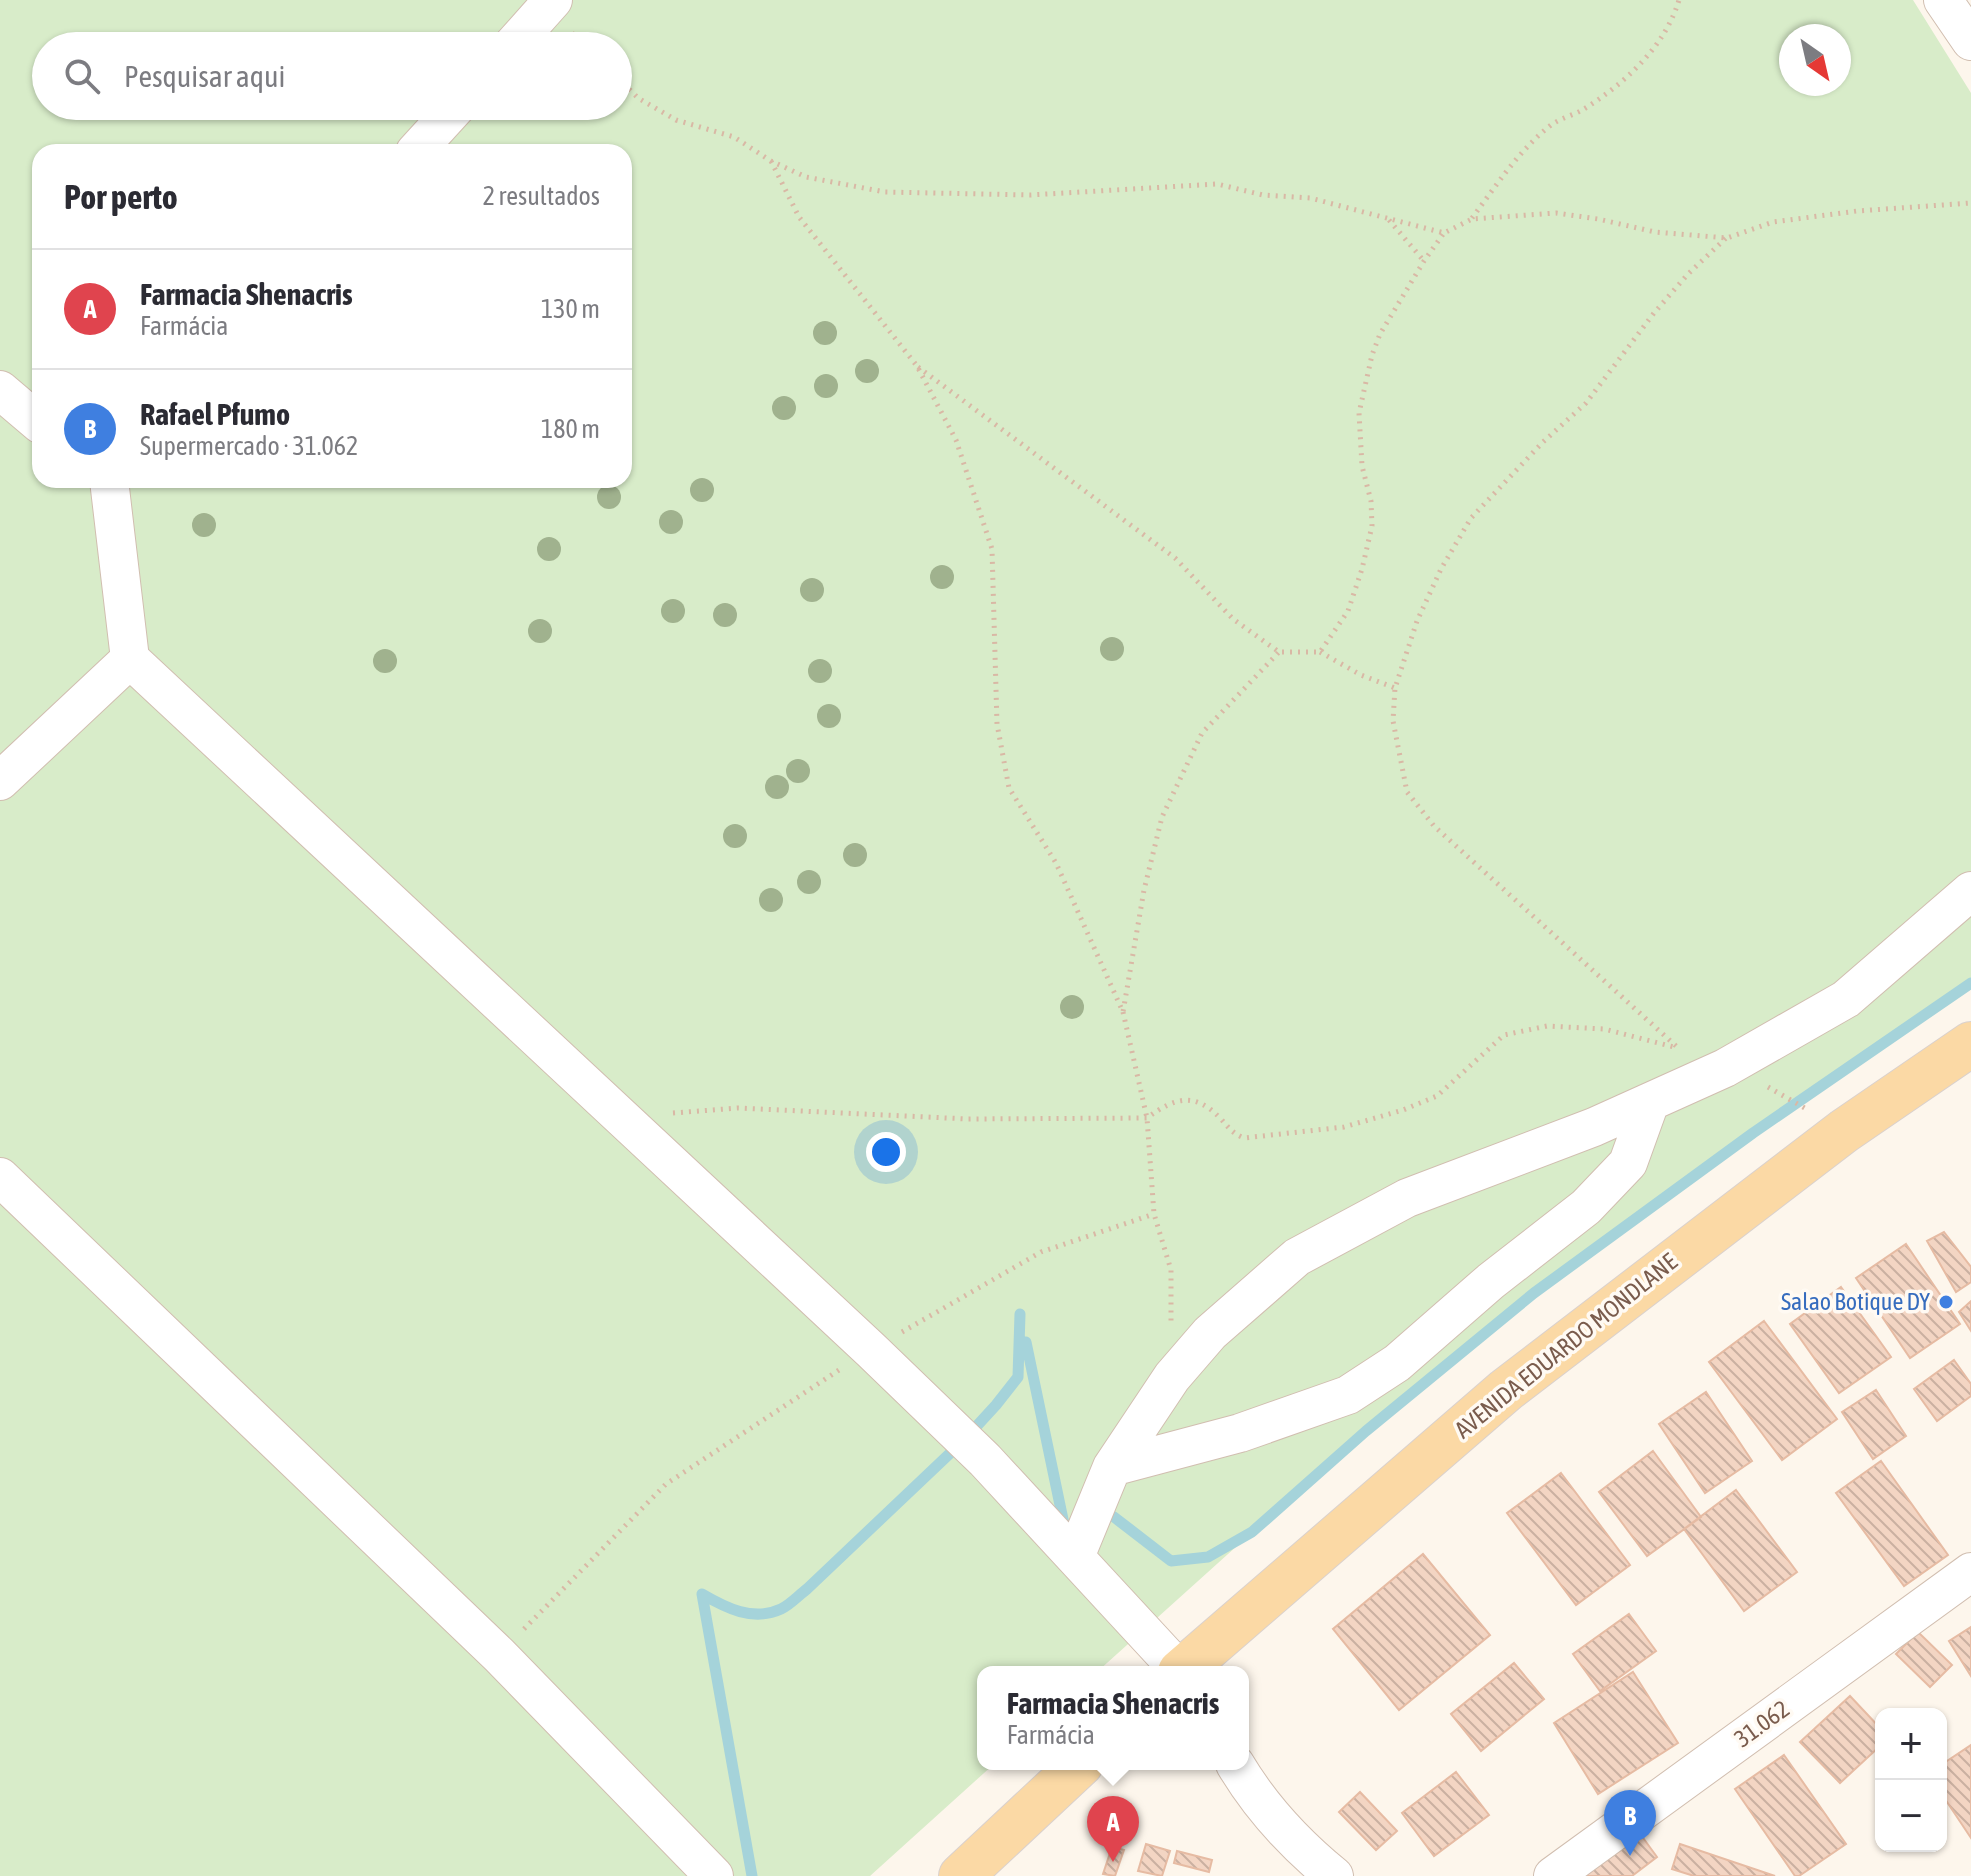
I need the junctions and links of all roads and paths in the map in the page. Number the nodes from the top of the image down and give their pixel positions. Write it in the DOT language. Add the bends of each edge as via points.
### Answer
graph roads {
  1 [pos="553,0"];
  2 [pos="1679,0"];
  3 [pos="1943,0"];
  4 [pos="524,32"];
  5 [pos="1971,41"];
  6 [pos="632,92"];
  7 [pos="444,120"];
  8 [pos="422,144"];
  9 [pos="771,161"];
  10 [pos="1971,203"];
  11 [pos="1472,219"];
  12 [pos="1389,220"];
  13 [pos="1444,233"];
  14 [pos="1727,238"];
  15 [pos="1424,261"];
  16 [pos="917,366"];
  17 [pos="0,390"];
  18 [pos="32,417"];
  19 [pos="110,488"];
  20 [pos="1279,652"];
  21 [pos="1320,652"];
  22 [pos="130,659"];
  23 [pos="1395,688"];
  24 [pos="0,781"];
  25 [pos="1971,891"];
  26 [pos="1123,1012"];
  27 [pos="1971,1044"];
  28 [pos="1679,1048"];
  29 [pos="1725,1068"];
  30 [pos="1773,1089"];
  31 [pos="1650,1102"];
  32 [pos="624,1117"];
  33 [pos="1147,1118"];
  34 [pos="0,1177"];
  35 [pos="1154,1214"];
  36 [pos="871,1350"];
  37 [pos="1172,1377"];
  38 [pos="1112,1467"];
  39 [pos="1075,1557"];
  40 [pos="1971,1572"];
  41 [pos="499,1655"];
  42 [pos="1175,1666"];
  43 [pos="1188,1666"];
  44 [pos="1075,1770"];
  45 [pos="1238,1770"];
  46 [pos="714,1876"];
  47 [pos="961,1876"];
  48 [pos="1334,1876"];
  49 [pos="1553,1876"];
  1 -- 4 [label="street"];
  2 -- 11 [label="path" via="1648,56 1619,84 1532,142"];
  3 -- 5 [label="street"];
  6 -- 9 [label="path" via="676,120 734,137"];
  7 -- 8 [label="street"];
  9 -- 12 [label="path" via="806,177 885,192 1030,195 1217,184 1263,195 1310,198"];
  9 -- 16 [label="path" via="799,217"];
  10 -- 14 [label="path" via="1773,222"];
  11 -- 13 [label="path"];
  11 -- 14 [label="path" via="1556,213 1655,232"];
  12 -- 13 [label="path"];
  12 -- 15 [label="path"];
  13 -- 15 [label="path"];
  14 -- 23 [label="path" via="1654,313 1586,403 1471,518 1417,621"];
  15 -- 21 [label="path" via="1372,355 1359,413 1372,526 1348,611"];
  16 -- 20 [label="path" via="1175,558 1233,619"];
  16 -- 26 [label="path" via="956,440 992,549 997,724 1009,788 1056,863"];
  17 -- 18 [label="street"];
  19 -- 22 [label="street"];
  20 -- 21 [label="path"];
  20 -- 26 [label="path" via="1202,733 1162,817"];
  21 -- 23 [label="path"];
  22 -- 24 [label="street"];
  22 -- 32 [label="street"];
  23 -- 28 [label="path" via="1393,721 1407,792 1434,826"];
  25 -- 29 [label="street" via="1846,999"];
  26 -- 33 [label="path"];
  27 -- 43 [label="main road, AVENIDA EDUARDO MONDLANE" via="1831,1140 1506,1390"];
  28 -- 29 [label="path"];
  28 -- 33 [label="path" via="1604,1029 1547,1026 1504,1035 1437,1096 1344,1127 1244,1138 1231,1133 1202,1103 1181,1099"];
  29 -- 30 [label="path"];
  29 -- 31 [label="street"];
  31 -- 37 [label="street" via="1407,1198 1297,1257 1210,1333"];
  31 -- 38 [label="street" via="1628,1163 1586,1207 1397,1363 1348,1395 1240,1433"];
  32 -- 33 [label="path" via="738,1108 968,1119"];
  32 -- 36 [label="street"];
  33 -- 35 [label="path"];
  34 -- 41 [label="street"];
  35 -- 36 [label="path" via="1041,1252"];
  35 -- 37 [label="path" via="1171,1270"];
  36 -- 39 [label="street"];
  36 -- 41 [label="path" via="666,1484"];
  37 -- 38 [label="street"];
  38 -- 39 [label="street"];
  39 -- 42 [label="street"];
  40 -- 49 [label="street, 31.062"];
  41 -- 46 [label="street"];
  44 -- 47 [label="main road"];
  45 -- 48 [label="street" via="1282,1827"];
}
